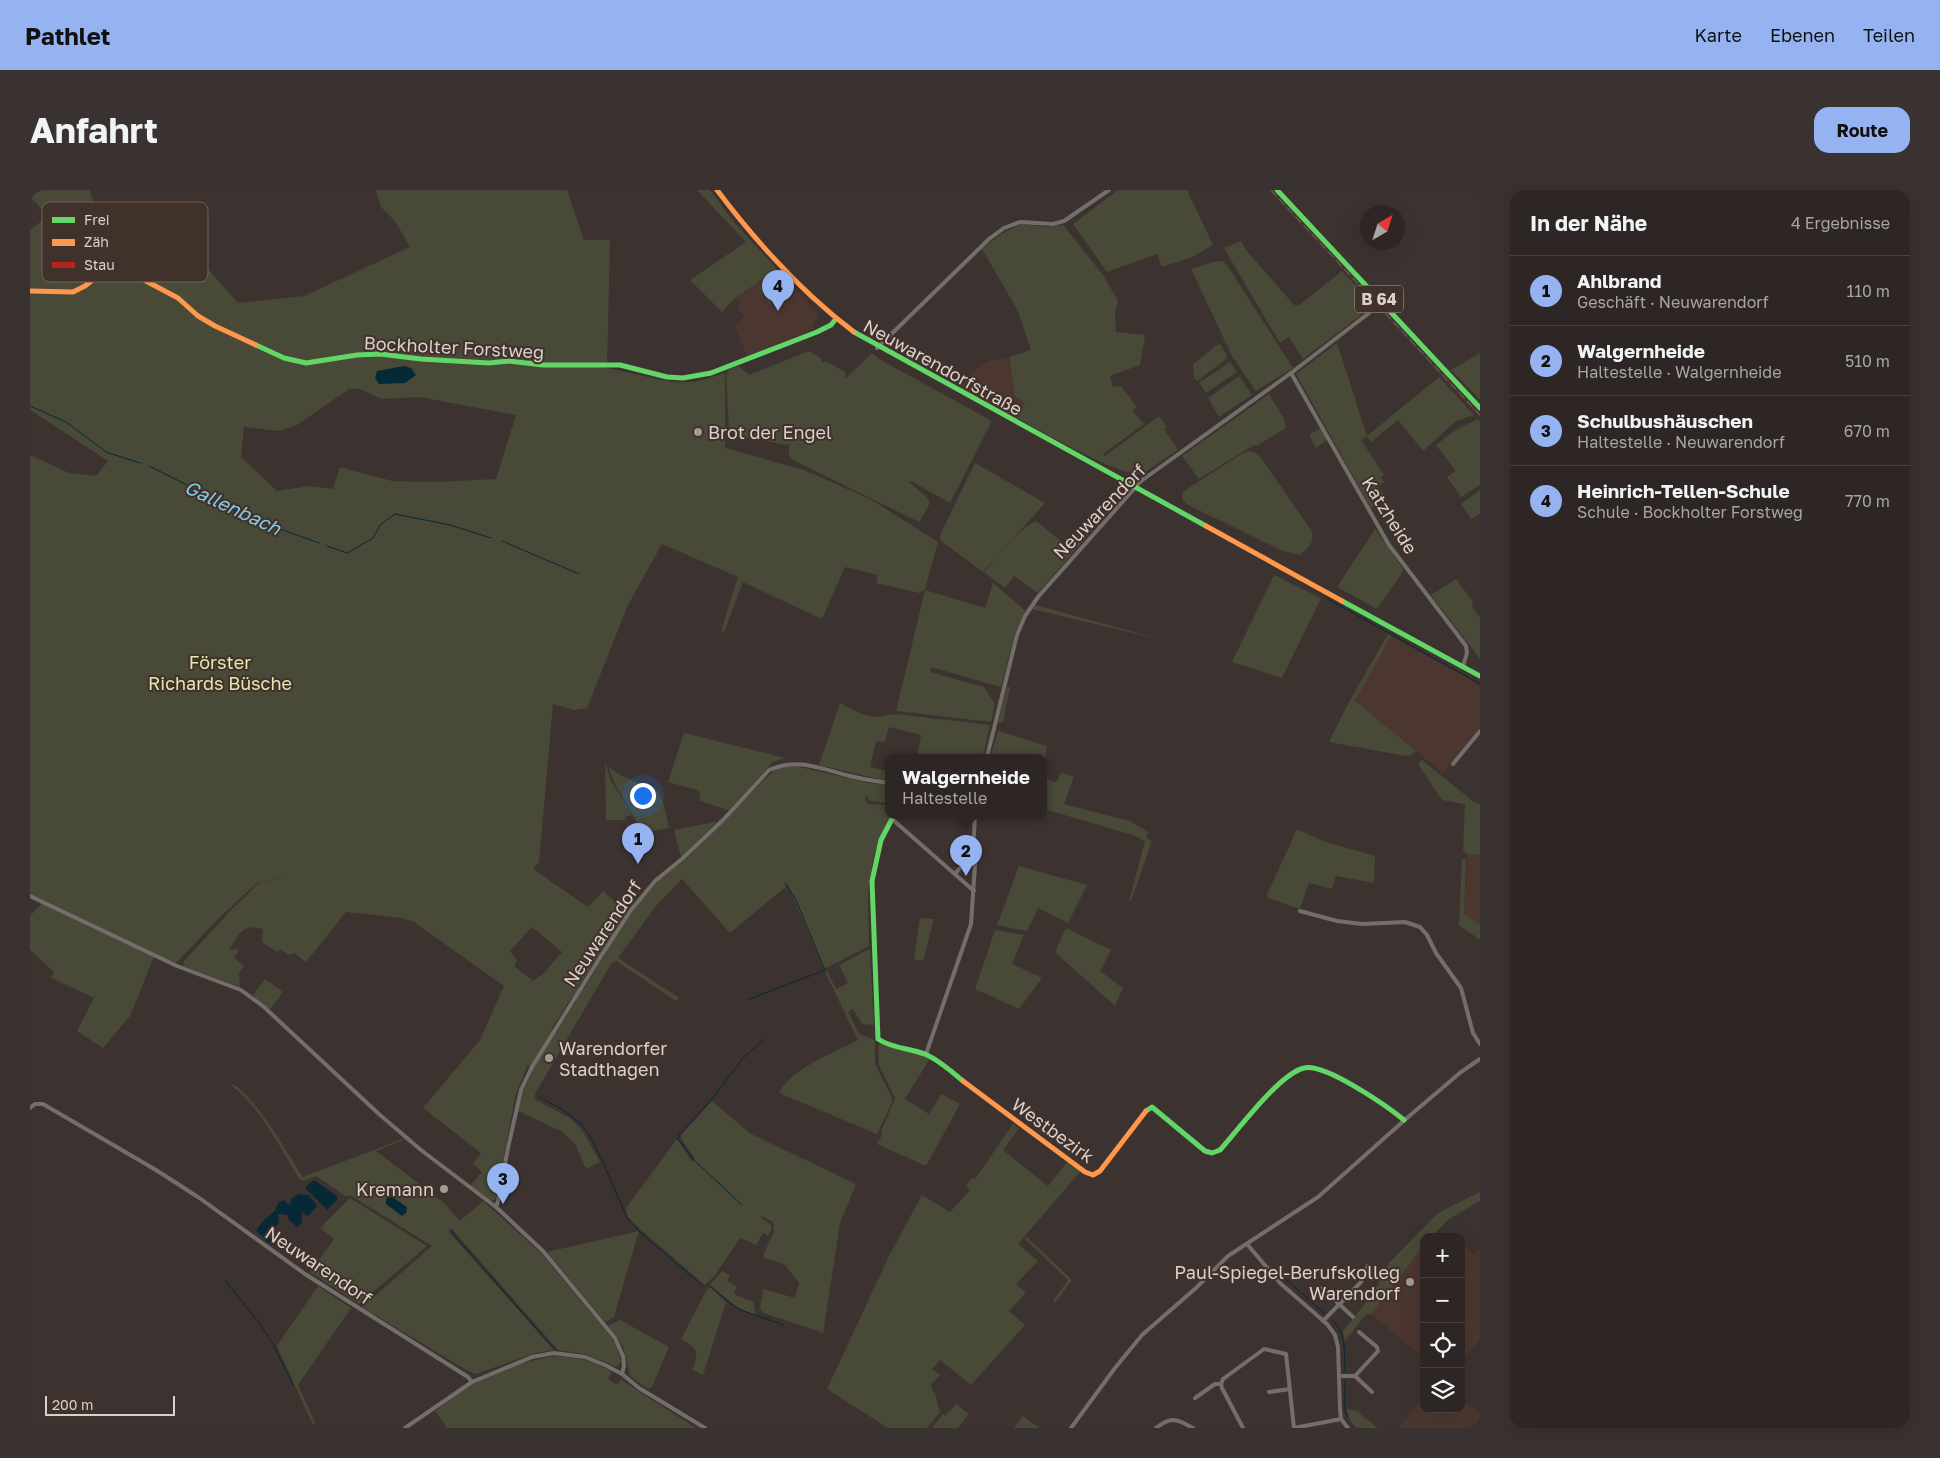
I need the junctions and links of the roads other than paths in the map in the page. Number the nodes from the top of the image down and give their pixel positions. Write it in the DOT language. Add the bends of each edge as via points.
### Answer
graph roads {
  1 [pos="718,190"];
  2 [pos="1109,190"];
  3 [pos="1277,190"];
  4 [pos="89,282"];
  5 [pos="148,282"];
  6 [pos="30,291"];
  7 [pos="1369,313"];
  8 [pos="835,320"];
  9 [pos="877,348"];
  10 [pos="1291,373"];
  11 [pos="1480,408"];
  12 [pos="1135,487"];
  13 [pos="1463,666"];
  14 [pos="1480,676"];
  15 [pos="1480,731"];
  16 [pos="987,754"];
  17 [pos="1453,764"];
  18 [pos="885,782"];
  19 [pos="892,819"];
  20 [pos="895,819"];
  21 [pos="975,819"];
  22 [pos="972,852"];
  23 [pos="955,874"];
  24 [pos="974,891"];
  25 [pos="30,896"];
  26 [pos="1300,911"];
  27 [pos="1480,1044"];
  28 [pos="926,1054"];
  29 [pos="1480,1059"];
  30 [pos="30,1108"];
  31 [pos="1404,1120"];
  32 [pos="496,1207"];
  33 [pos="1247,1244"];
  34 [pos="1368,1266"];
  35 [pos="1322,1288"];
  36 [pos="1340,1304"];
  37 [pos="1353,1317"];
  38 [pos="1323,1321"];
  39 [pos="1359,1332"];
  40 [pos="622,1374"];
  41 [pos="1339,1376"];
  42 [pos="1355,1376"];
  43 [pos="472,1382"];
  44 [pos="1221,1384"];
  45 [pos="1290,1389"];
  46 [pos="1269,1392"];
  47 [pos="1372,1392"];
  48 [pos="1195,1398"];
  49 [pos="1342,1419"];
  50 [pos="406,1428"];
  51 [pos="704,1428"];
  52 [pos="1071,1428"];
  53 [pos="1156,1428"];
  54 [pos="1193,1428"];
  55 [pos="1243,1428"];
  56 [pos="1294,1428"];
  57 [pos="1348,1428"];
  1 -- 8 [label="street, Neuwarendorfstraße" via="793,279"];
  2 -- 9 [label="street" via="1064,221 1053,224 1020,222 1004,228"];
  3 -- 11 [label="street, B 64"];
  4 -- 6 [label="street, Bockholter Forstweg" via="73,292"];
  5 -- 8 [label="street, Bockholter Forstweg" via="178,298 215,326 284,358 306,363 380,354 542,365 620,365 682,378 725,368 817,332"];
  7 -- 10 [label="street, Neuwarendorf"];
  8 -- 9 [label="street, Neuwarendorfstraße"];
  9 -- 12 [label="street, Neuwarendorfstraße"];
  10 -- 12 [label="street, Neuwarendorf"];
  10 -- 13 [label="street, Katzheide" via="1389,545 1466,646"];
  12 -- 13 [label="street, Neuwarendorfstraße"];
  12 -- 16 [label="street, Neuwarendorf" via="1038,596 1025,616 1014,645"];
  13 -- 14 [label="street"];
  15 -- 17 [label="street"];
  18 -- 32 [label="street, Neuwarendorf" via="813,765 793,763 777,766 769,770 723,820 654,881 631,910 532,1067 521,1090"];
  19 -- 28 [label="street" via="882,840 872,881 878,1035 880,1041"];
  20 -- 23 [label="street"];
  21 -- 22 [label="street"];
  22 -- 23 [label="street"];
  22 -- 24 [label="street"];
  23 -- 24 [label="street"];
  24 -- 28 [label="street" via="971,924"];
  25 -- 32 [label="street" via="177,966 241,990 421,1150"];
  26 -- 27 [label="street" via="1337,921 1362,924 1406,922 1420,927 1461,988 1473,1033"];
  28 -- 31 [label="street, Westbezirk" via="1089,1174 1100,1171 1143,1113 1152,1107 1205,1151 1220,1150 1275,1088 1305,1068 1323,1071"];
  29 -- 31 [label="street"];
  30 -- 43 [label="street, Neuwarendorf" via="42,1104 156,1170 304,1274"];
  31 -- 33 [label="street" via="1318,1197"];
  32 -- 40 [label="street" via="543,1251 615,1338 623,1356"];
  33 -- 38 [label="street" via="1280,1283"];
  33 -- 52 [label="street" via="1228,1256 1142,1335"];
  34 -- 36 [label="street" via="1361,1282"];
  35 -- 36 [label="street"];
  36 -- 37 [label="street"];
  36 -- 38 [label="street"];
  38 -- 41 [label="street" via="1335,1334"];
  39 -- 42 [label="street" via="1378,1351"];
  40 -- 43 [label="street" via="573,1354 554,1353 543,1354"];
  40 -- 51 [label="street"];
  41 -- 42 [label="street"];
  41 -- 49 [label="street"];
  42 -- 47 [label="street"];
  43 -- 50 [label="street"];
  44 -- 45 [label="street" via="1223,1379 1264,1349 1286,1354"];
  44 -- 48 [label="street" via="1215,1384"];
  44 -- 55 [label="street"];
  45 -- 46 [label="street"];
  45 -- 56 [label="street"];
  49 -- 56 [label="street"];
  49 -- 57 [label="street"];
  53 -- 54 [label="street" via="1171,1419"];
}
